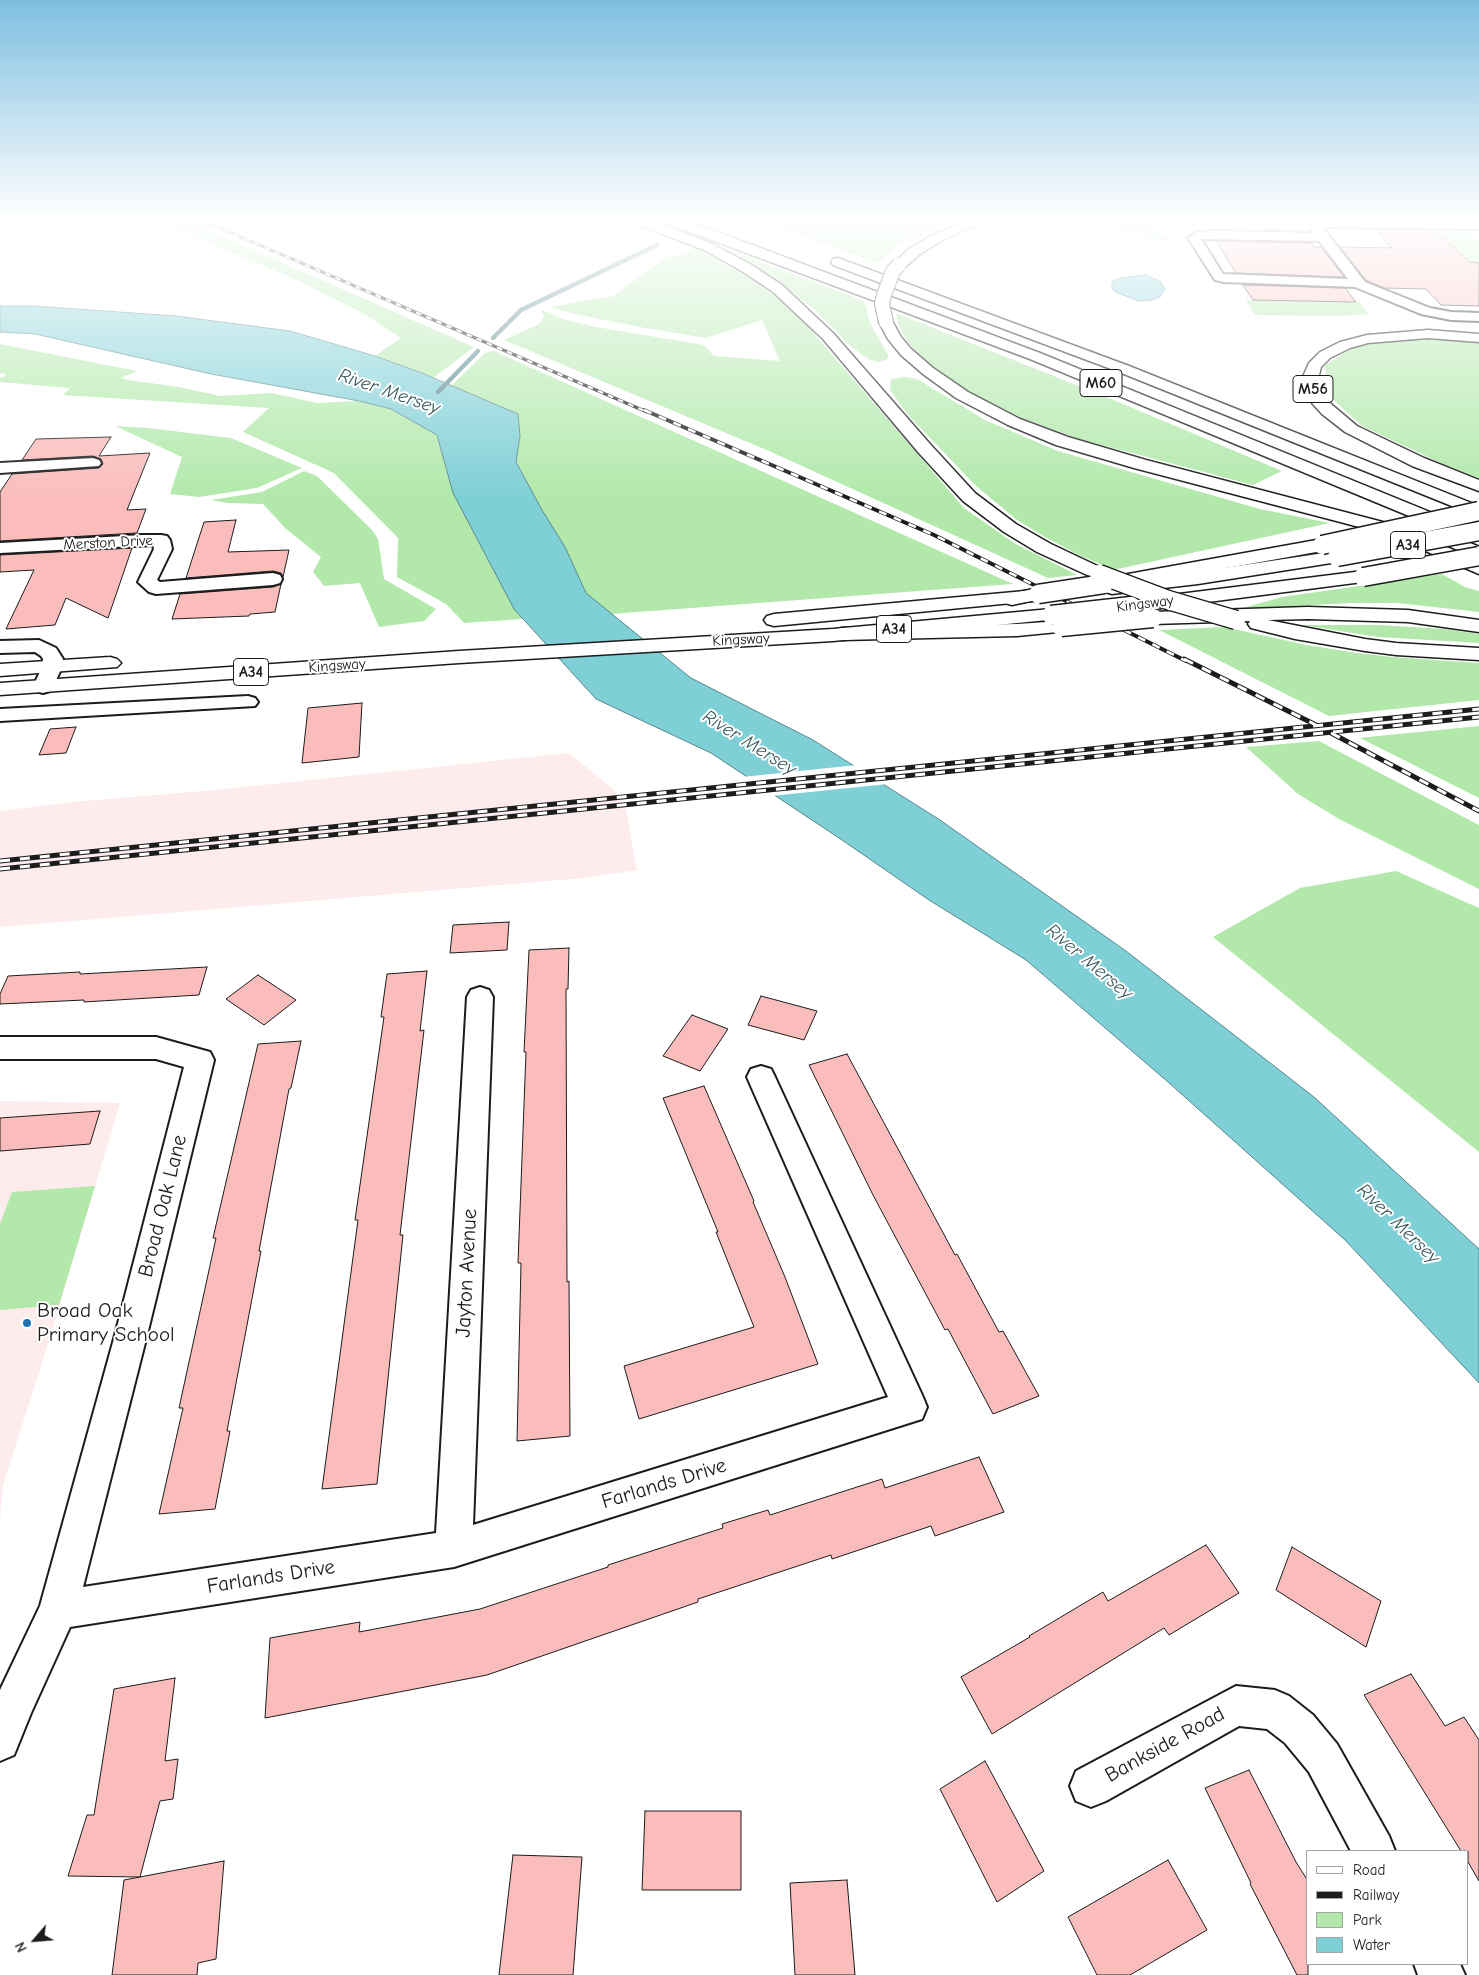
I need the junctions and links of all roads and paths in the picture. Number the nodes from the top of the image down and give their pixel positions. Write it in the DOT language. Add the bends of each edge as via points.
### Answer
graph roads {
  1 [pos="804,313"];
  2 [pos="884,313"];
  3 [pos="921,313"];
  4 [pos="976,313"];
  5 [pos="1437,313"];
  6 [pos="1479,317"];
  7 [pos="1479,338"];
  8 [pos="93,463"];
  9 [pos="0,468"];
  10 [pos="1479,486"];
  11 [pos="1479,512"];
  12 [pos="1479,531"];
  13 [pos="1479,539"];
  14 [pos="0,548"];
  15 [pos="1330,551"];
  16 [pos="1479,556"];
  17 [pos="1479,568"];
  18 [pos="273,579"];
  19 [pos="1056,621"];
  20 [pos="1479,626"];
  21 [pos="735,632"];
  22 [pos="0,647"];
  23 [pos="458,650"];
  24 [pos="1479,654"];
  25 [pos="52,666"];
  26 [pos="0,670"];
  27 [pos="44,687"];
  28 [pos="0,690"];
  29 [pos="248,702"];
  30 [pos="0,715"];
  31 [pos="480,997"];
  32 [pos="0,1048"];
  33 [pos="761,1077"];
  34 [pos="454,1549"];
  35 [pos="58,1610"];
  36 [pos="0,1741"];
  37 [pos="1091,1786"];
  38 [pos="1373,1850"];
  1 -- 24 [label="highway, bridge" via="828,336 969,497 1010,528 1060,556 1132,588 1212,613 1295,633 1396,649"];
  2 -- 17 [label="highway, bridge" via="886,322 906,352 928,372 962,395 1014,422 1140,464 1392,530"];
  3 -- 13 [label="highway, M60" via="1035,356"];
  4 -- 11 [label="highway, M60" via="1124,368"];
  5 -- 6 [label="street"];
  7 -- 10 [label="highway, M56" via="1415,335 1362,340 1325,355 1314,366 1310,378 1318,400 1352,429 1418,462"];
  8 -- 9 [label="street"];
  11 -- 15 [label="highway, bridge"];
  12 -- 15 [label="highway, Kingsway / A34, bridge"];
  14 -- 18 [label="street, Merston Drive" via="161,540 163,549 147,582 156,588"];
  15 -- 21 [label="highway, Kingsway / A34, bridge" via="1198,578 1107,586"];
  16 -- 19 [label="highway, Kingsway / A34, bridge" via="1363,577 1131,606"];
  19 -- 20 [label="highway, bridge" via="1364,614 1408,616"];
  19 -- 21 [label="highway, Kingsway / A34" via="1017,630 842,634"];
  21 -- 23 [label="highway, Kingsway / A34"];
  22 -- 25 [label="street" via="39,646 49,652"];
  23 -- 25 [label="highway, Kingsway / A34" via="289,650"];
  23 -- 27 [label="highway, Kingsway / A34"];
  25 -- 26 [label="highway, Kingsway / A34"];
  25 -- 27 [label="street"];
  27 -- 28 [label="highway, Kingsway / A34"];
  29 -- 30 [label="street"];
  31 -- 34 [label="street, Jayton Avenue"];
  32 -- 35 [label="street, Broad Oak Lane" via="156,1048 200,1060"];
  33 -- 34 [label="street, Farlands Drive" via="910,1407"];
  34 -- 35 [label="street, Farlands Drive"];
  35 -- 36 [label="street, Broad Oak Lane"];
  37 -- 38 [label="street, Bankside Road" via="1236,1706 1275,1710 1299,1729 1323,1758"];
}
